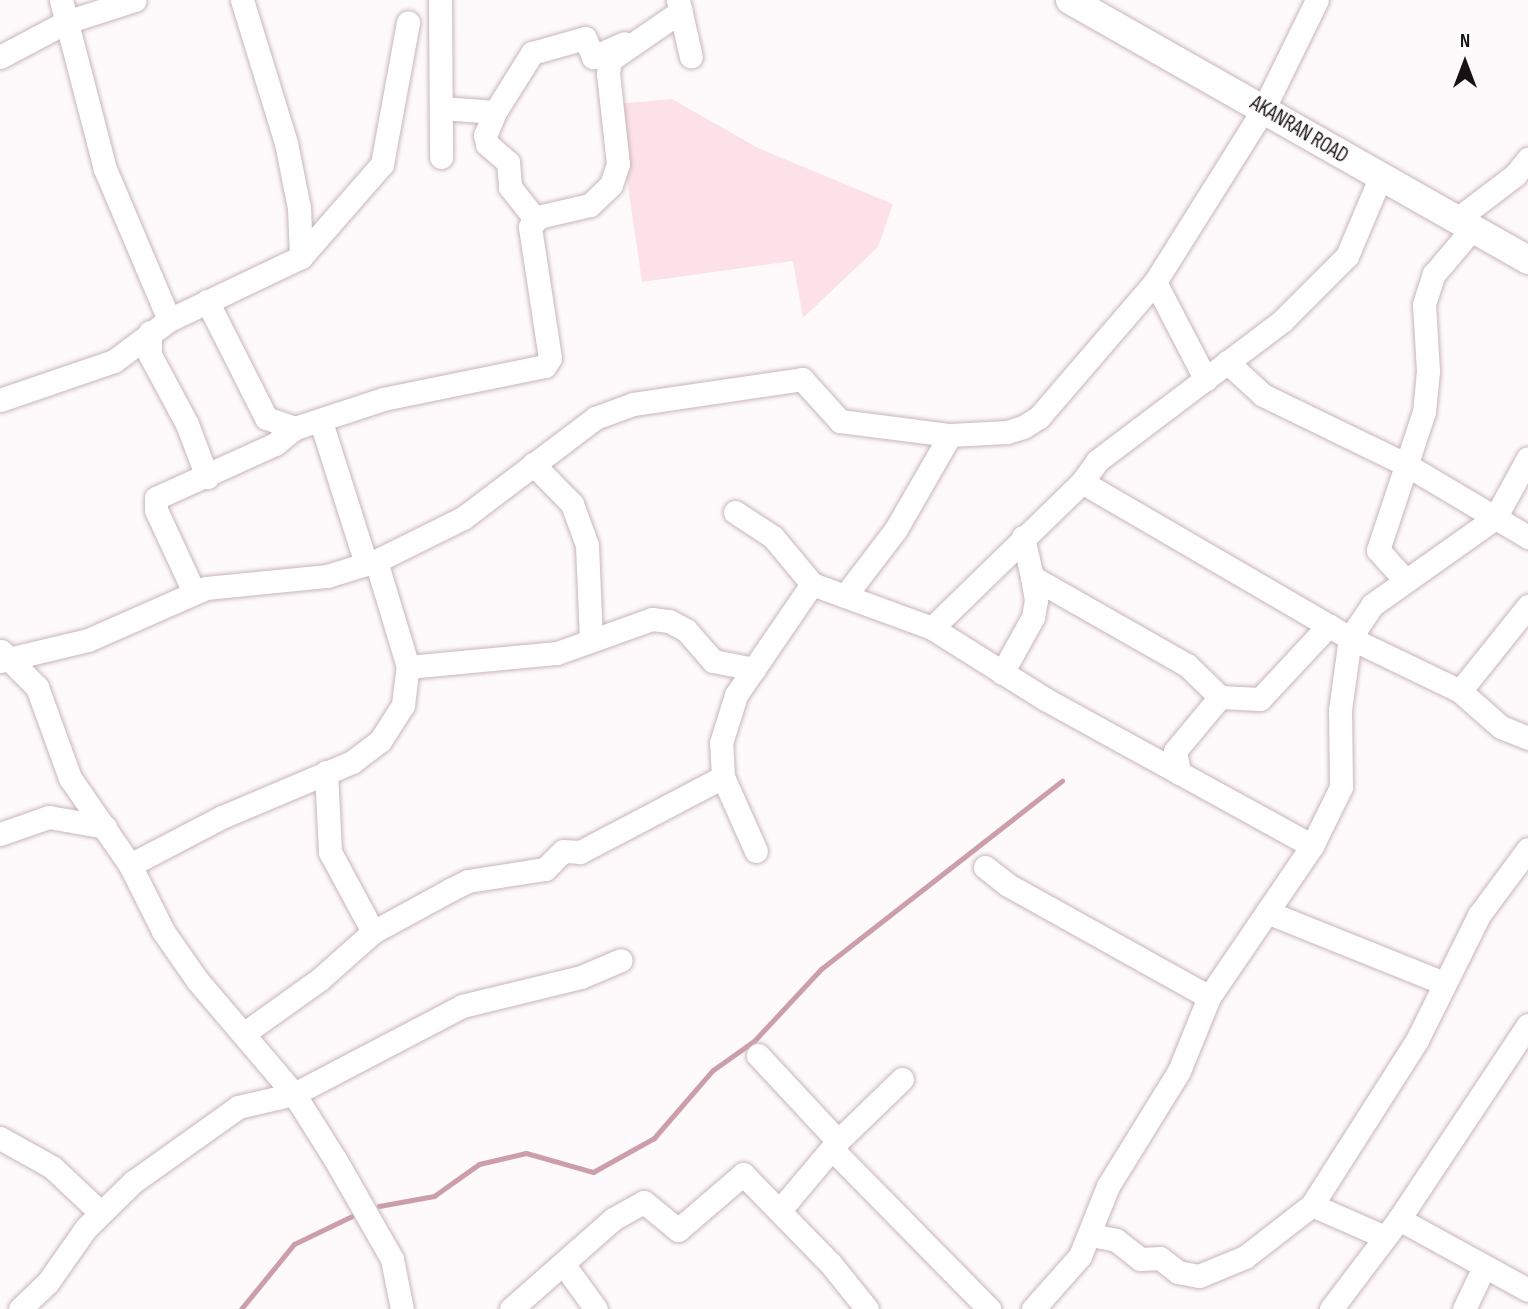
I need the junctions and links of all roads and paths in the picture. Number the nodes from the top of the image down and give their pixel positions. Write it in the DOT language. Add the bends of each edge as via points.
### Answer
graph roads {
  1 [pos="61,0"];
  2 [pos="135,0"];
  3 [pos="242,0"];
  4 [pos="440,0"];
  5 [pos="1070,0"];
  6 [pos="1317,0"];
  7 [pos="679,5"];
  8 [pos="66,22"];
  9 [pos="408,22"];
  10 [pos="635,39"];
  11 [pos="0,57"];
  12 [pos="691,57"];
  13 [pos="442,108"];
  14 [pos="1264,108"];
  15 [pos="495,112"];
  16 [pos="441,157"];
  17 [pos="1528,159"];
  18 [pos="1380,178"];
  19 [pos="536,220"];
  20 [pos="1464,225"];
  21 [pos="301,257"];
  22 [pos="1528,260"];
  23 [pos="1156,282"];
  24 [pos="207,301"];
  25 [pos="159,326"];
  26 [pos="1227,362"];
  27 [pos="1206,380"];
  28 [pos="0,400"];
  29 [pos="321,422"];
  30 [pos="295,428"];
  31 [pos="950,435"];
  32 [pos="1528,458"];
  33 [pos="533,464"];
  34 [pos="1405,464"];
  35 [pos="207,477"];
  36 [pos="1083,482"];
  37 [pos="735,512"];
  38 [pos="1496,518"];
  39 [pos="1023,537"];
  40 [pos="1528,537"];
  41 [pos="371,563"];
  42 [pos="1032,577"];
  43 [pos="1405,580"];
  44 [pos="811,584"];
  45 [pos="194,592"];
  46 [pos="845,596"];
  47 [pos="1528,606"];
  48 [pos="1329,625"];
  49 [pos="932,628"];
  50 [pos="1350,638"];
  51 [pos="591,640"];
  52 [pos="2,656"];
  53 [pos="408,667"];
  54 [pos="754,669"];
  55 [pos="1002,673"];
  56 [pos="1460,691"];
  57 [pos="1220,697"];
  58 [pos="1528,738"];
  59 [pos="326,772"];
  60 [pos="1179,773"];
  61 [pos="723,777"];
  62 [pos="105,827"];
  63 [pos="0,834"];
  64 [pos="1312,846"];
  65 [pos="755,851"];
  66 [pos="1524,861"];
  67 [pos="130,865"];
  68 [pos="985,867"];
  69 [pos="1267,912"];
  70 [pos="373,932"];
  71 [pos="621,960"];
  72 [pos="1444,983"];
  73 [pos="1209,997"];
  74 [pos="1528,1025"];
  75 [pos="246,1032"];
  76 [pos="758,1055"];
  77 [pos="902,1079"];
  78 [pos="294,1094"];
  79 [pos="0,1138"];
  80 [pos="835,1145"];
  81 [pos="1312,1205"];
  82 [pos="780,1210"];
  83 [pos="100,1213"];
  84 [pos="1392,1228"];
  85 [pos="1091,1235"];
  86 [pos="564,1265"];
  87 [pos="1484,1268"];
  88 [pos="1528,1290"];
  89 [pos="20,1309"];
  90 [pos="402,1309"];
  91 [pos="511,1309"];
  92 [pos="596,1309"];
  93 [pos="867,1309"];
  94 [pos="989,1309"];
  95 [pos="1034,1309"];
  96 [pos="1331,1309"];
  97 [pos="1464,1309"];
  1 -- 8 [label="street"];
  2 -- 8 [label="street"];
  3 -- 21 [label="street" via="286,143 299,208"];
  4 -- 13 [label="street"];
  5 -- 14 [label="main road, AKANRAN ROAD"];
  6 -- 14 [label="street"];
  7 -- 10 [label="street"];
  7 -- 12 [label="street"];
  8 -- 11 [label="street"];
  8 -- 25 [label="street" via="105,169"];
  9 -- 21 [label="street" via="382,164"];
  10 -- 15 [label="street" via="593,57 585,38 532,53"];
  10 -- 19 [label="street" via="610,60 618,164 611,185 590,205"];
  13 -- 15 [label="street"];
  13 -- 16 [label="street"];
  14 -- 18 [label="main road, AKANRAN ROAD"];
  14 -- 23 [label="street"];
  15 -- 19 [label="street" via="485,135 487,144 508,162 510,187"];
  17 -- 20 [label="street"];
  18 -- 20 [label="main road, AKANRAN ROAD"];
  18 -- 26 [label="street" via="1347,256 1282,321"];
  19 -- 29 [label="street" via="529,238 550,358 545,366 383,399"];
  20 -- 22 [label="main road, AKANRAN ROAD"];
  20 -- 34 [label="street" via="1434,274 1424,304 1428,371 1424,412"];
  21 -- 24 [label="street"];
  23 -- 27 [label="street"];
  23 -- 31 [label="street" via="1039,417 1007,432"];
  24 -- 25 [label="street"];
  24 -- 30 [label="street" via="266,418"];
  25 -- 28 [label="street" via="114,361"];
  25 -- 35 [label="street" via="150,355 187,424"];
  26 -- 27 [label="street"];
  26 -- 34 [label="street" via="1263,395"];
  27 -- 36 [label="street" via="1097,461"];
  29 -- 30 [label="street"];
  29 -- 41 [label="street"];
  30 -- 35 [label="street" via="275,444"];
  31 -- 33 [label="street" via="841,421 802,379 769,381 633,404 595,418"];
  31 -- 46 [label="street" via="896,529"];
  32 -- 38 [label="street"];
  33 -- 41 [label="street" via="463,517"];
  33 -- 51 [label="street" via="572,504 587,545"];
  34 -- 38 [label="street"];
  34 -- 43 [label="street" via="1378,550"];
  35 -- 45 [label="street" via="156,498 156,510"];
  36 -- 39 [label="street"];
  36 -- 48 [label="street"];
  37 -- 44 [label="street" via="774,537"];
  38 -- 40 [label="street"];
  38 -- 43 [label="street"];
  39 -- 42 [label="street"];
  39 -- 49 [label="street"];
  41 -- 45 [label="street" via="327,576"];
  41 -- 53 [label="street"];
  42 -- 55 [label="street" via="1037,600 1033,617"];
  42 -- 57 [label="street" via="1187,666"];
  43 -- 50 [label="street" via="1372,606"];
  44 -- 46 [label="street"];
  44 -- 54 [label="street"];
  45 -- 52 [label="street" via="88,640"];
  46 -- 49 [label="street"];
  47 -- 56 [label="street"];
  48 -- 50 [label="street"];
  48 -- 57 [label="street" via="1260,699"];
  49 -- 55 [label="street"];
  50 -- 56 [label="street"];
  50 -- 64 [label="street" via="1340,710 1341,787"];
  51 -- 53 [label="street" via="557,653 500,662"];
  51 -- 54 [label="street" via="652,619 669,621 686,630 713,661"];
  52 -- 62 [label="street" via="37,687 70,778"];
  53 -- 59 [label="street" via="403,705 380,741 352,762"];
  54 -- 61 [label="street" via="736,695 721,743"];
  55 -- 60 [label="street"];
  56 -- 58 [label="street" via="1501,727"];
  57 -- 60 [label="street" via="1175,751"];
  59 -- 67 [label="street"];
  59 -- 70 [label="street" via="330,852"];
  60 -- 64 [label="street"];
  61 -- 65 [label="street"];
  61 -- 70 [label="street" via="580,852 563,851 544,869 468,881"];
  62 -- 63 [label="street" via="49,817"];
  62 -- 67 [label="street"];
  64 -- 69 [label="street"];
  66 -- 72 [label="street" via="1479,915"];
  67 -- 75 [label="street" via="163,931 197,980"];
  68 -- 73 [label="street" via="1008,885"];
  69 -- 72 [label="street"];
  69 -- 73 [label="street"];
  70 -- 75 [label="street" via="320,979"];
  71 -- 78 [label="street" via="581,977 462,1006"];
  72 -- 81 [label="street" via="1416,1040"];
  73 -- 85 [label="street" via="1179,1071 1108,1186"];
  74 -- 84 [label="street"];
  75 -- 78 [label="street"];
  76 -- 80 [label="street"];
  77 -- 80 [label="street"];
  78 -- 83 [label="street" via="238,1107 133,1182"];
  78 -- 90 [label="street" via="392,1259"];
  79 -- 83 [label="street" via="52,1167"];
  80 -- 82 [label="street"];
  80 -- 94 [label="street"];
  81 -- 84 [label="street"];
  81 -- 85 [label="street" via="1245,1257 1199,1276 1178,1272 1160,1258 1140,1259 1116,1240"];
  82 -- 86 [label="street" via="743,1174 678,1230 644,1202 613,1219"];
  82 -- 93 [label="street"];
  83 -- 89 [label="street" via="48,1282"];
  84 -- 87 [label="street"];
  84 -- 96 [label="street"];
  85 -- 95 [label="street" via="1080,1256"];
  86 -- 91 [label="street"];
  86 -- 92 [label="street"];
  87 -- 88 [label="street"];
  87 -- 97 [label="street"];
}
